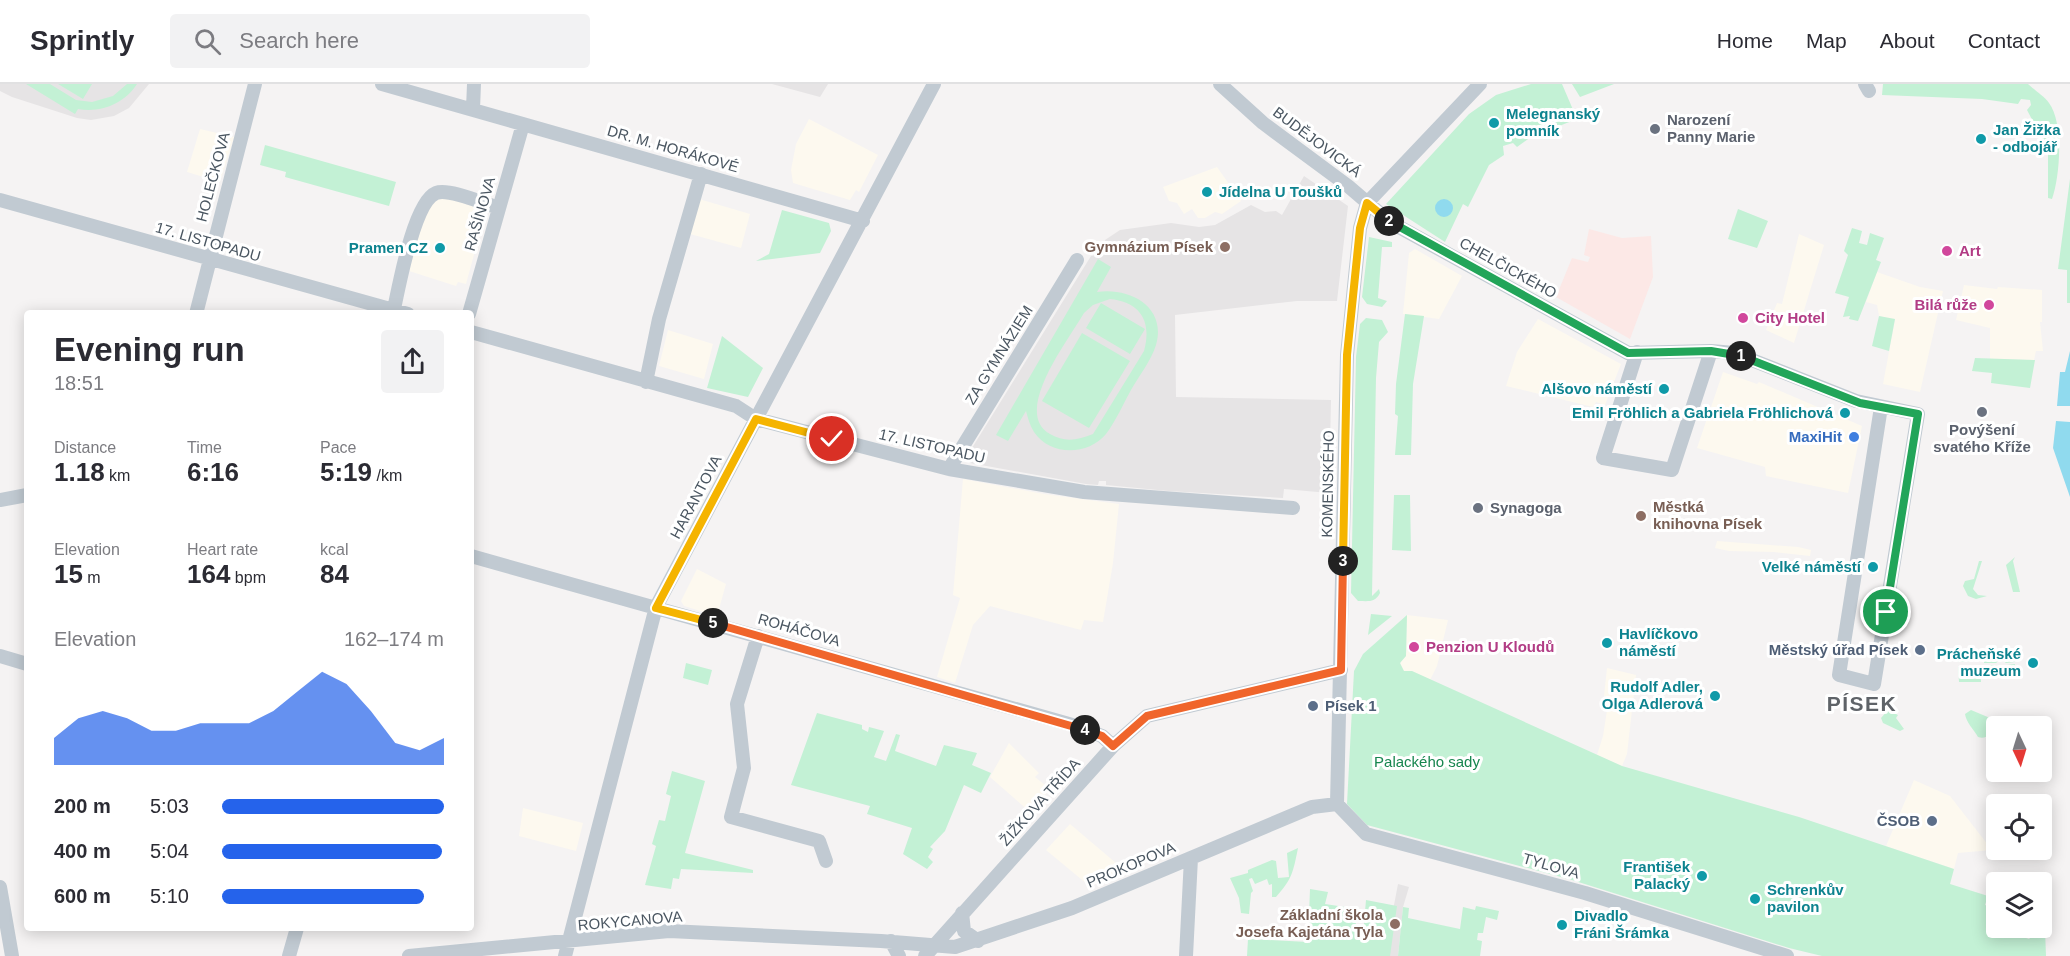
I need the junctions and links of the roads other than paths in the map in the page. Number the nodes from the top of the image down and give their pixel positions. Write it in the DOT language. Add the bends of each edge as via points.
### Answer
graph roads {
  1 [pos="255,84"];
  2 [pos="382,84"];
  3 [pos="474,84"];
  4 [pos="934,84"];
  5 [pos="1220,84"];
  6 [pos="1480,84"];
  7 [pos="473,109"];
  8 [pos="523,124"];
  9 [pos="701,174"];
  10 [pos="0,200"];
  11 [pos="1367,203"];
  12 [pos="499,208"];
  13 [pos="863,221"];
  14 [pos="210,259"];
  15 [pos="1077,260"];
  16 [pos="394,309"];
  17 [pos="197,310"];
  18 [pos="470,310"];
  19 [pos="474,333"];
  20 [pos="1711,351"];
  21 [pos="1637,352"];
  22 [pos="646,382"];
  23 [pos="1881,407"];
  24 [pos="756,419"];
  25 [pos="948,469"];
  26 [pos="24,496"];
  27 [pos="0,500"];
  28 [pos="1293,508"];
  29 [pos="474,557"];
  30 [pos="656,608"];
  31 [pos="758,636"];
  32 [pos="0,657"];
  33 [pos="24,663"];
  34 [pos="1341,670"];
  35 [pos="1113,746"];
  36 [pos="1337,804"];
  37 [pos="1191,858"];
  38 [pos="826,861"];
  39 [pos="0,887"];
  40 [pos="962,913"];
  41 [pos="296,931"];
  42 [pos="891,941"];
  43 [pos="978,941"];
  44 [pos="936,945"];
  45 [pos="567,949"];
  46 [pos="1765,952"];
  47 [pos="12,956"];
  48 [pos="289,956"];
  49 [pos="409,956"];
  50 [pos="899,956"];
  51 [pos="925,956"];
  52 [pos="1186,956"];
  53 [pos="1787,956"];
  1 -- 14 [label="street, HOLEČKOVA"];
  2 -- 7 [label="street, DR. M. HORÁKOVÉ"];
  3 -- 7 [label="street"];
  4 -- 13 [label="street, HARANTOVA"];
  5 -- 11 [label="street, BUDĚJOVICKÁ" via="1263,123"];
  6 -- 11 [label="street"];
  7 -- 8 [label="street, DR. M. HORÁKOVÉ"];
  8 -- 9 [label="street, DR. M. HORÁKOVÉ"];
  8 -- 12 [label="street, RAŠÍNOVA"];
  9 -- 13 [label="street, DR. M. HORÁKOVÉ"];
  9 -- 22 [label="street" via="659,319"];
  10 -- 14 [label="street, 17. LISTOPADU"];
  11 -- 21 [label="street, CHELČICKÉHO" via="1390,222 1628,353"];
  11 -- 34 [label="street, KOMENSKÉHO" via="1360,228 1347,355"];
  12 -- 16 [label="street" via="447,193 436,193 427,201 414,225"];
  12 -- 18 [label="street, RAŠÍNOVA"];
  13 -- 24 [label="street, HARANTOVA"];
  14 -- 16 [label="street, 17. LISTOPADU"];
  14 -- 17 [label="street, HOLEČKOVA"];
  15 -- 25 [label="street, ZA GYMNÁZIEM"];
  19 -- 22 [label="street, 17. LISTOPADU"];
  20 -- 21 [label="street"];
  20 -- 21 [label="street" via="1672,470 1603,458"];
  20 -- 23 [label="street" via="1739,355 1815,387"];
  22 -- 24 [label="street, 17. LISTOPADU" via="736,406"];
  23 -- 23 [label="street" via="1839,675 1874,684 1918,414"];
  24 -- 25 [label="street, 17. LISTOPADU"];
  24 -- 30 [label="street, HARANTOVA"];
  25 -- 28 [label="street, 17. LISTOPADU" via="1084,492"];
  26 -- 27 [label="street"];
  29 -- 30 [label="street, ROHÁČOVA"];
  30 -- 31 [label="street, ROHÁČOVA"];
  30 -- 45 [label="street, HARANTOVA"];
  31 -- 35 [label="street, ROHÁČOVA" via="1076,726 1102,736"];
  31 -- 38 [label="street" via="737,704 744,768 731,817 819,841"];
  32 -- 33 [label="street"];
  34 -- 35 [label="street, ŽIŽKOVA TŘÍDA" via="1147,716"];
  34 -- 36 [label="street, KOMENSKÉHO"];
  35 -- 40 [label="street, ŽIŽKOVA TŘÍDA"];
  36 -- 37 [label="street, PROKOPOVA" via="1312,807"];
  36 -- 46 [label="street, TYLOVA" via="1366,834 1563,886"];
  37 -- 43 [label="street, PROKOPOVA" via="1071,908"];
  37 -- 52 [label="street"];
  39 -- 47 [label="street"];
  40 -- 43 [label="street" via="964,931"];
  40 -- 44 [label="street, ŽIŽKOVA TŘÍDA"];
  41 -- 48 [label="street"];
  42 -- 44 [label="street, ROKYCANOVA"];
  42 -- 45 [label="street, ROKYCANOVA" via="669,931"];
  42 -- 50 [label="street"];
  43 -- 44 [label="street, PROKOPOVA" via="955,947"];
  44 -- 51 [label="street, ŽIŽKOVA TŘÍDA"];
  45 -- 49 [label="street, ROKYCANOVA"];
  46 -- 53 [label="street, TYLOVA"];
}
